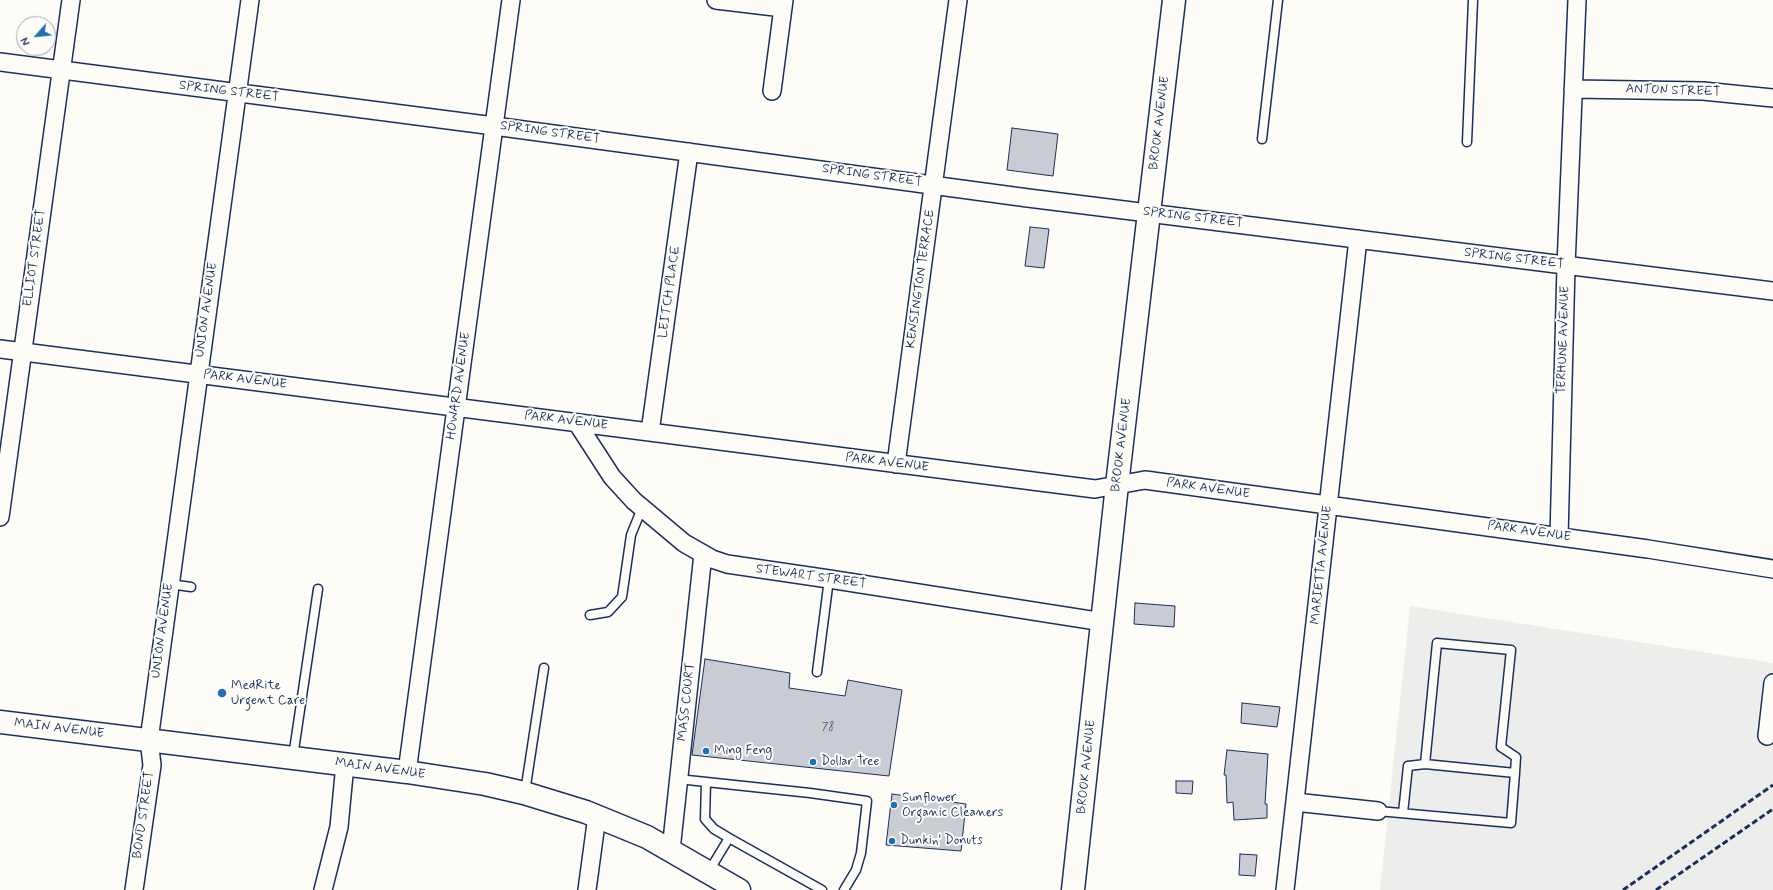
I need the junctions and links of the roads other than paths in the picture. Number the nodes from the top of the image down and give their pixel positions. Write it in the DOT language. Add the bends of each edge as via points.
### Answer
graph roads {
  1 [pos="71,0"];
  2 [pos="250,0"];
  3 [pos="511,0"];
  4 [pos="716,0"];
  5 [pos="958,0"];
  6 [pos="1174,0"];
  7 [pos="1278,0"];
  8 [pos="1473,0"];
  9 [pos="1577,0"];
  10 [pos="784,4"];
  11 [pos="0,62"];
  12 [pos="61,70"];
  13 [pos="1573,89"];
  14 [pos="772,90"];
  15 [pos="236,93"];
  16 [pos="1773,98"];
  17 [pos="494,126"];
  18 [pos="1262,139"];
  19 [pos="1467,142"];
  20 [pos="689,152"];
  21 [pos="933,185"];
  22 [pos="1149,213"];
  23 [pos="1358,239"];
  24 [pos="1566,266"];
  25 [pos="1773,291"];
  26 [pos="0,349"];
  27 [pos="22,352"];
  28 [pos="199,374"];
  29 [pos="456,407"];
  30 [pos="577,423"];
  31 [pos="650,432"];
  32 [pos="896,464"];
  33 [pos="1117,485"];
  34 [pos="1329,505"];
  35 [pos="642,508"];
  36 [pos="0,516"];
  37 [pos="1559,536"];
  38 [pos="703,554"];
  39 [pos="1773,569"];
  40 [pos="829,579"];
  41 [pos="170,584"];
  42 [pos="191,587"];
  43 [pos="318,589"];
  44 [pos="590,615"];
  45 [pos="1103,622"];
  46 [pos="544,668"];
  47 [pos="817,672"];
  48 [pos="1773,683"];
  49 [pos="0,722"];
  50 [pos="1767,736"];
  51 [pos="148,740"];
  52 [pos="293,758"];
  53 [pos="345,764"];
  54 [pos="1425,764"];
  55 [pos="407,772"];
  56 [pos="1515,774"];
  57 [pos="678,779"];
  58 [pos="706,782"];
  59 [pos="524,793"];
  60 [pos="1295,802"];
  61 [pos="1378,811"];
  62 [pos="1402,813"];
  63 [pos="597,816"];
  64 [pos="729,838"];
  65 [pos="671,850"];
  66 [pos="708,872"];
  67 [pos="134,890"];
  68 [pos="324,890"];
  69 [pos="587,890"];
  70 [pos="739,890"];
  71 [pos="822,890"];
  72 [pos="844,890"];
  73 [pos="1073,890"];
  74 [pos="1285,890"];
  1 -- 12 [label="street, ELLIOT STREET"];
  2 -- 15 [label="street, UNION AVENUE"];
  3 -- 17 [label="street, HOWARD AVENUE"];
  4 -- 10 [label="street"];
  5 -- 21 [label="street, KENSINGTON TERRACE"];
  6 -- 22 [label="main road, BROOK AVENUE"];
  7 -- 18 [label="lane"];
  8 -- 19 [label="lane"];
  9 -- 13 [label="street, TERHUNE AVENUE"];
  10 -- 14 [label="street"];
  11 -- 12 [label="street, SPRING STREET"];
  12 -- 15 [label="street, SPRING STREET"];
  12 -- 27 [label="street, ELLIOT STREET"];
  13 -- 16 [label="street, ANTON STREET" via="1704,91"];
  13 -- 24 [label="street, TERHUNE AVENUE"];
  15 -- 17 [label="street, SPRING STREET"];
  15 -- 28 [label="street, UNION AVENUE"];
  17 -- 20 [label="street, SPRING STREET"];
  17 -- 29 [label="street, HOWARD AVENUE"];
  20 -- 21 [label="street, SPRING STREET"];
  20 -- 31 [label="street, LEITCH PLACE"];
  21 -- 22 [label="street, SPRING STREET"];
  21 -- 32 [label="street, KENSINGTON TERRACE"];
  22 -- 23 [label="street, SPRING STREET"];
  22 -- 33 [label="main road, BROOK AVENUE"];
  23 -- 24 [label="street, SPRING STREET"];
  23 -- 34 [label="street, MARIETTA AVENUE"];
  24 -- 25 [label="street, SPRING STREET"];
  24 -- 37 [label="street, TERHUNE AVENUE"];
  26 -- 27 [label="street, PARK AVENUE"];
  27 -- 28 [label="street, PARK AVENUE"];
  27 -- 36 [label="street, ELLIOT STREET"];
  28 -- 29 [label="street, PARK AVENUE"];
  28 -- 41 [label="street, UNION AVENUE"];
  29 -- 30 [label="street, PARK AVENUE"];
  29 -- 55 [label="street, HOWARD AVENUE"];
  30 -- 31 [label="street, PARK AVENUE"];
  30 -- 35 [label="street, STEWART STREET" via="612,477"];
  31 -- 32 [label="street, PARK AVENUE"];
  32 -- 33 [label="street, PARK AVENUE" via="1095,489"];
  33 -- 34 [label="street, PARK AVENUE" via="1145,480"];
  33 -- 45 [label="main road, BROOK AVENUE"];
  34 -- 37 [label="street, PARK AVENUE"];
  34 -- 60 [label="street, MARIETTA AVENUE"];
  35 -- 38 [label="street, STEWART STREET" via="684,543"];
  35 -- 44 [label="lane" via="631,535 622,597 608,612"];
  37 -- 39 [label="street, PARK AVENUE"];
  38 -- 40 [label="street, STEWART STREET" via="712,560 727,564"];
  38 -- 57 [label="street, MASS COURT"];
  40 -- 45 [label="street, STEWART STREET"];
  40 -- 47 [label="lane"];
  41 -- 42 [label="lane"];
  41 -- 51 [label="street, UNION AVENUE"];
  43 -- 52 [label="lane"];
  45 -- 73 [label="main road, BROOK AVENUE"];
  46 -- 59 [label="lane"];
  48 -- 50 [label="street"];
  49 -- 51 [label="main road, MAIN AVENUE"];
  51 -- 52 [label="main road, MAIN AVENUE"];
  51 -- 67 [label="street, BOND STREET" via="152,765"];
  52 -- 53 [label="main road, MAIN AVENUE"];
  53 -- 55 [label="main road, MAIN AVENUE"];
  53 -- 68 [label="street" via="339,827"];
  54 -- 56 [label="lane"];
  54 -- 56 [label="lane" via="1437,643 1511,650 1501,748 1516,757"];
  54 -- 62 [label="lane" via="1408,766"];
  55 -- 59 [label="main road, MAIN AVENUE"];
  56 -- 62 [label="lane" via="1511,823"];
  57 -- 58 [label="lane"];
  57 -- 65 [label="street, MASS COURT"];
  58 -- 64 [label="lane" via="705,819 714,829"];
  58 -- 72 [label="lane" via="867,801 861,853 856,870"];
  59 -- 63 [label="main road, MAIN AVENUE"];
  60 -- 61 [label="street"];
  60 -- 74 [label="street, MARIETTA AVENUE"];
  61 -- 62 [label="lane"];
  63 -- 65 [label="main road, MAIN AVENUE"];
  63 -- 69 [label="street"];
  64 -- 66 [label="lane"];
  64 -- 71 [label="lane"];
  65 -- 66 [label="main road, MAIN AVENUE"];
  66 -- 70 [label="main road, MAIN AVENUE"];
}
